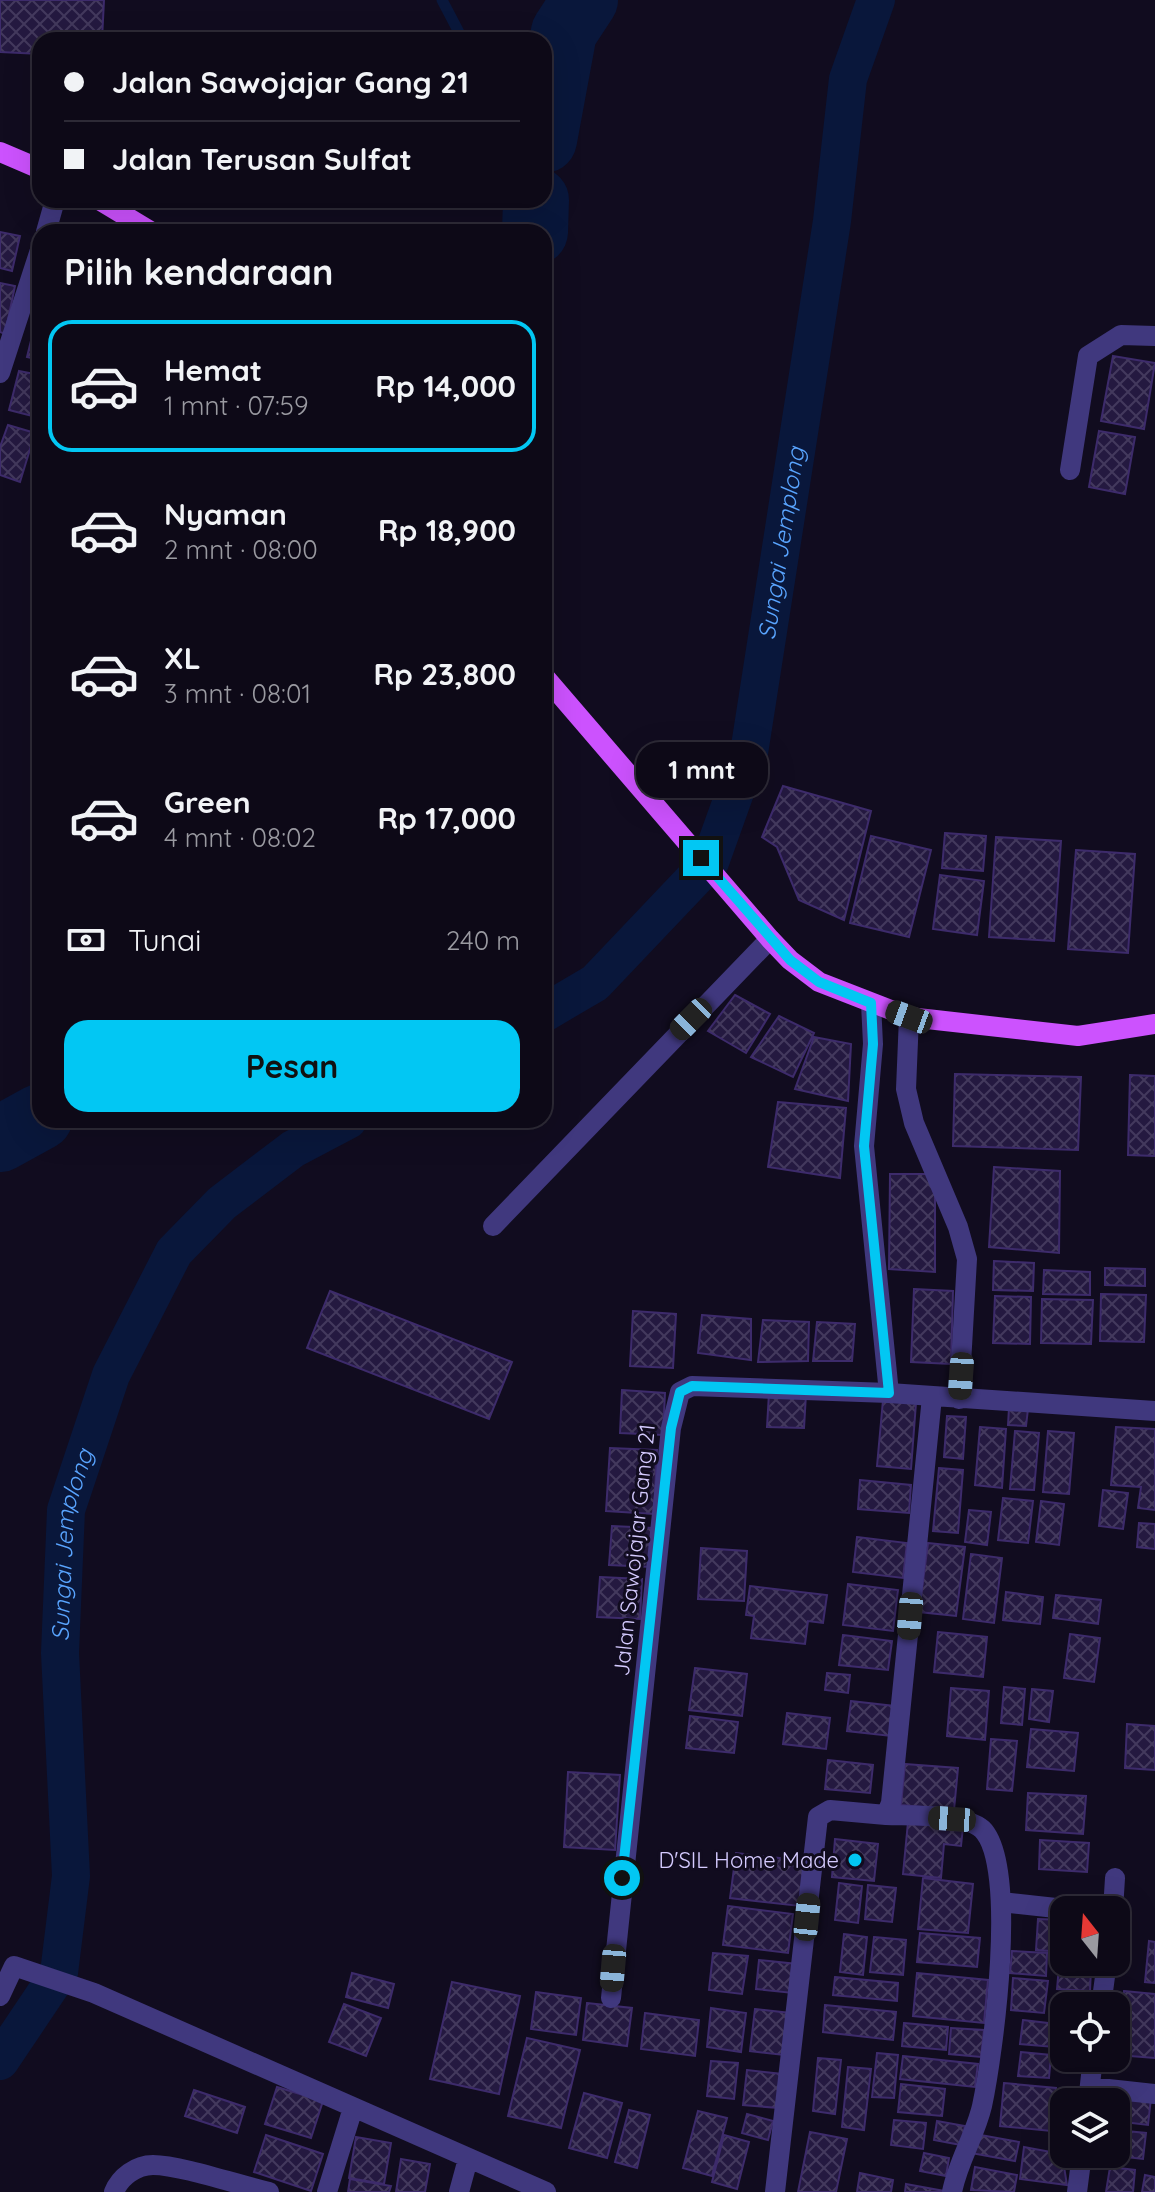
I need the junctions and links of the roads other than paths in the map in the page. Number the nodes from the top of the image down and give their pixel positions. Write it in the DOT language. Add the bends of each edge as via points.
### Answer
graph roads {
  1 [pos="0,152"];
  2 [pos="32,166"];
  3 [pos="112,208"];
  4 [pos="139,224"];
  5 [pos="32,275"];
  6 [pos="1155,336"];
  7 [pos="0,373"];
  8 [pos="1070,470"];
  9 [pos="552,685"];
  10 [pos="770,939"];
  11 [pos="871,1003"];
  12 [pos="909,1017"];
  13 [pos="1155,1024"];
  14 [pos="493,1226"];
  15 [pos="889,1393"];
  16 [pos="932,1397"];
  17 [pos="959,1399"];
  18 [pos="1155,1411"];
  19 [pos="886,1815"];
  20 [pos="1115,1878"];
  21 [pos="1114,1896"];
  22 [pos="1001,1902"];
  23 [pos="1050,1907"];
  24 [pos="0,1996"];
  25 [pos="611,1998"];
  26 [pos="1130,2094"];
  27 [pos="1155,2094"];
  28 [pos="353,2108"];
  29 [pos="468,2159"];
  30 [pos="1080,2168"];
  31 [pos="114,2192"];
  32 [pos="269,2192"];
  33 [pos="327,2192"];
  34 [pos="459,2192"];
  35 [pos="546,2192"];
  36 [pos="775,2192"];
  37 [pos="952,2192"];
  38 [pos="1077,2192"];
  1 -- 2 [label="main road"];
  3 -- 4 [label="main road"];
  5 -- 7 [label="street"];
  6 -- 8 [label="street" via="1121,335 1088,356"];
  9 -- 10 [label="main road"];
  10 -- 11 [label="main road" via="819,982"];
  10 -- 14 [label="street"];
  11 -- 12 [label="main road"];
  11 -- 15 [label="street" via="864,1160"];
  12 -- 13 [label="main road" via="1078,1036"];
  12 -- 17 [label="street" via="906,1089 914,1123 967,1259"];
  15 -- 16 [label="street, Jalan Sawojajar Gang 21"];
  15 -- 25 [label="street, Jalan Sawojajar Gang 21" via="692,1386 680,1392"];
  16 -- 17 [label="street, Jalan Sawojajar Gang 21"];
  16 -- 19 [label="street"];
  17 -- 18 [label="street, Jalan Sawojajar Gang 21"];
  19 -- 22 [label="street" via="952,1819 981,1829 996,1855"];
  19 -- 36 [label="street" via="830,1810 818,1817"];
  20 -- 21 [label="street"];
  22 -- 23 [label="street"];
  22 -- 37 [label="street" via="1001,1959 981,2106"];
  24 -- 28 [label="street" via="14,1966 94,1993"];
  26 -- 27 [label="street"];
  28 -- 29 [label="street"];
  28 -- 33 [label="street"];
  29 -- 34 [label="street"];
  29 -- 35 [label="street"];
  30 -- 38 [label="street"];
  31 -- 32 [label="street" via="118,2181 151,2165"];
}
